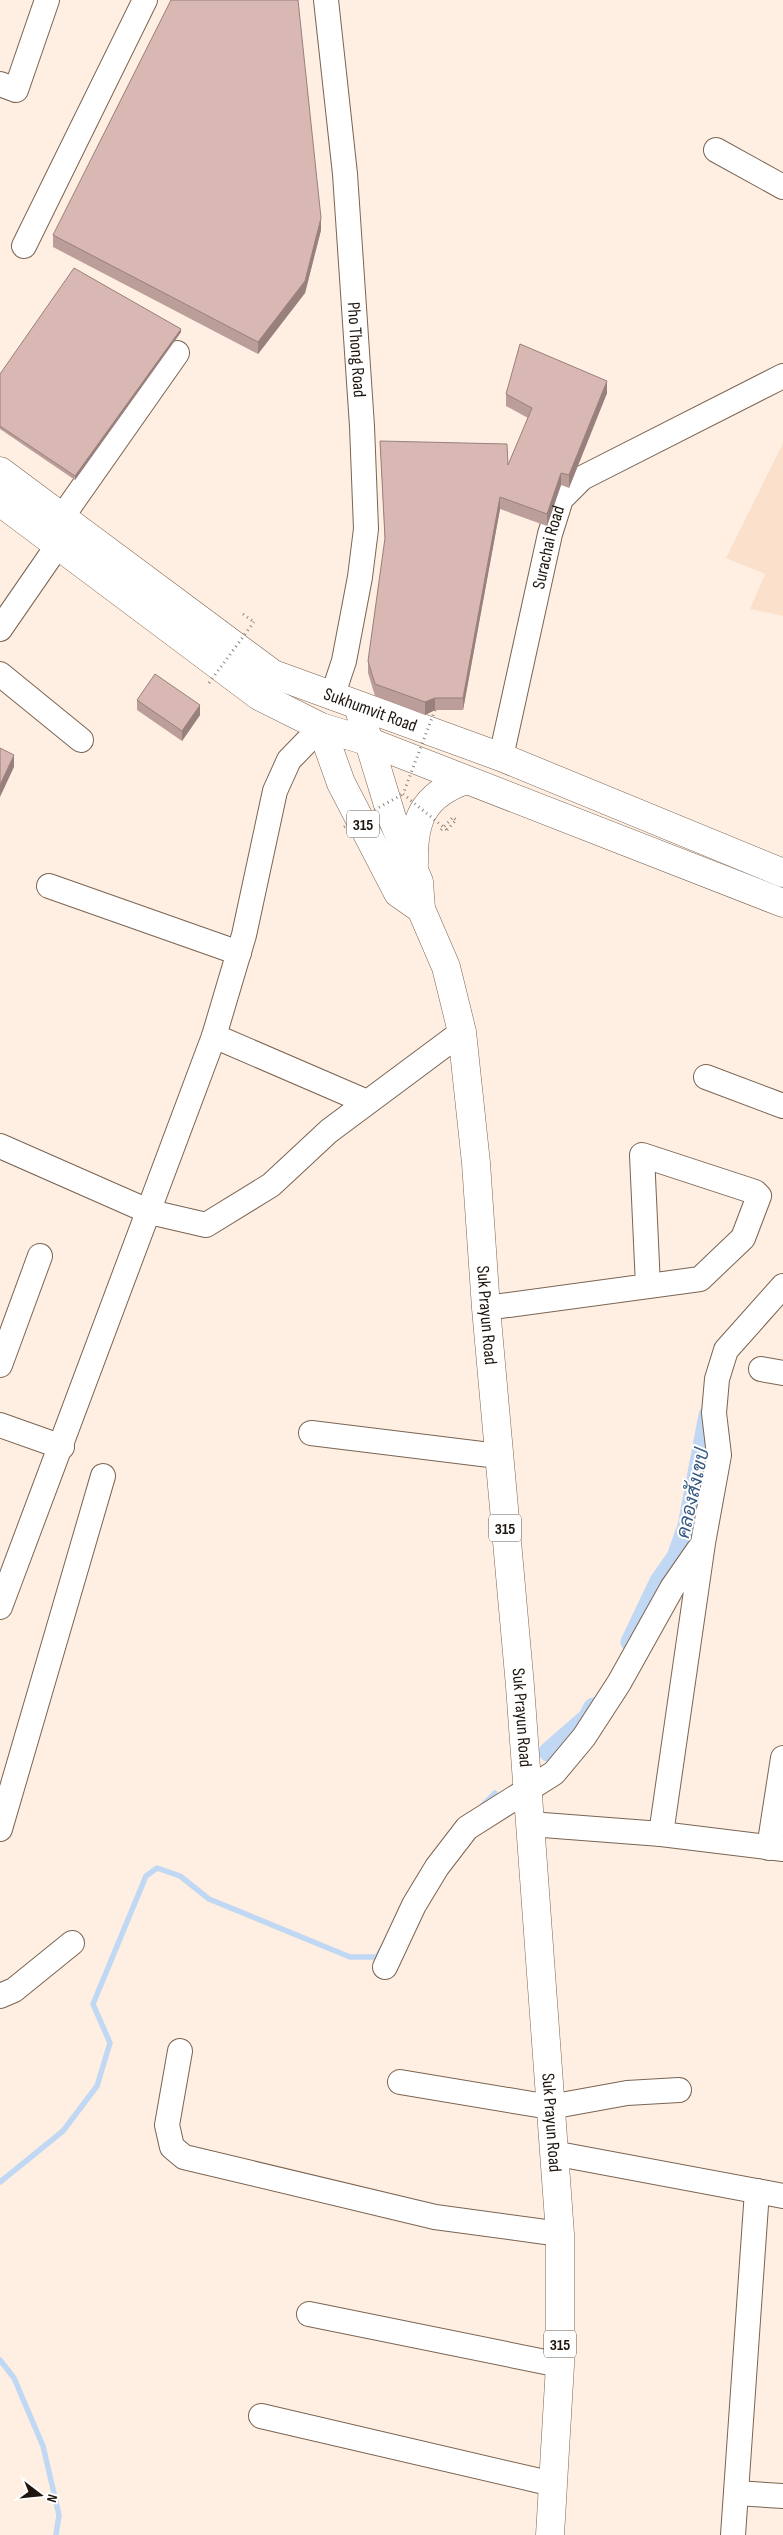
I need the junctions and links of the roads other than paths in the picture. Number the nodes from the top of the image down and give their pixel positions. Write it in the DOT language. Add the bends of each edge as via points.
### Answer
graph roads {
  1 [pos="47,0"];
  2 [pos="146,0"];
  3 [pos="326,0"];
  4 [pos="0,84"];
  5 [pos="716,150"];
  6 [pos="783,188"];
  7 [pos="24,246"];
  8 [pos="177,353"];
  9 [pos="783,376"];
  10 [pos="0,471"];
  11 [pos="0,502"];
  12 [pos="62,517"];
  13 [pos="58,545"];
  14 [pos="0,629"];
  15 [pos="0,674"];
  16 [pos="332,697"];
  17 [pos="358,706"];
  18 [pos="321,727"];
  19 [pos="81,740"];
  20 [pos="370,742"];
  21 [pos="501,757"];
  22 [pos="466,780"];
  23 [pos="414,867"];
  24 [pos="783,872"];
  25 [pos="49,886"];
  26 [pos="783,903"];
  27 [pos="421,909"];
  28 [pos="239,953"];
  29 [pos="462,1032"];
  30 [pos="214,1036"];
  31 [pos="706,1077"];
  32 [pos="367,1102"];
  33 [pos="783,1106"];
  34 [pos="0,1146"];
  35 [pos="150,1212"];
  36 [pos="40,1256"];
  37 [pos="648,1286"];
  38 [pos="783,1286"];
  39 [pos="486,1308"];
  40 [pos="0,1365"];
  41 [pos="0,1425"];
  42 [pos="311,1432"];
  43 [pos="62,1447"];
  44 [pos="498,1456"];
  45 [pos="103,1476"];
  46 [pos="703,1543"];
  47 [pos="9,1558"];
  48 [pos="0,1607"];
  49 [pos="783,1758"];
  50 [pos="528,1792"];
  51 [pos="530,1824"];
  52 [pos="0,1829"];
  53 [pos="661,1834"];
  54 [pos="776,1848"];
  55 [pos="72,1943"];
  56 [pos="384,1967"];
  57 [pos="0,1996"];
  58 [pos="180,2051"];
  59 [pos="400,2082"];
  60 [pos="679,2090"];
  61 [pos="550,2107"];
  62 [pos="553,2153"];
  63 [pos="757,2191"];
  64 [pos="783,2196"];
  65 [pos="560,2234"];
  66 [pos="309,2314"];
  67 [pos="560,2365"];
  68 [pos="261,2416"];
  69 [pos="553,2484"];
  70 [pos="736,2493"];
  71 [pos="783,2496"];
  72 [pos="550,2535"];
  73 [pos="733,2535"];
  1 -- 4 [label="street" via="16,90"];
  2 -- 7 [label="street"];
  3 -- 16 [label="street, Pho Thong Road" via="346,174 366,529 344,661"];
  5 -- 6 [label="street"];
  8 -- 12 [label="street"];
  9 -- 21 [label="street, Surachai Road" via="582,478 561,499 550,534"];
  10 -- 12 [label="main road, Sukhumvit Road"];
  11 -- 13 [label="main road, Sukhumvit Road"];
  12 -- 16 [label="main road, Sukhumvit Road" via="273,674"];
  13 -- 14 [label="street"];
  13 -- 18 [label="main road, Sukhumvit Road" via="259,696"];
  15 -- 19 [label="street"];
  16 -- 17 [label="main road, Sukhumvit Road"];
  16 -- 18 [label="main road"];
  17 -- 20 [label="main road, Suk Prayun Road"];
  17 -- 21 [label="main road, Sukhumvit Road"];
  18 -- 20 [label="main road, Sukhumvit Road"];
  18 -- 27 [label="main road, 315" via="341,783 398,893"];
  18 -- 28 [label="street" via="289,760 275,791"];
  20 -- 22 [label="main road, Sukhumvit Road"];
  20 -- 23 [label="main road, Suk Prayun Road / 315" via="392,818"];
  21 -- 24 [label="main road, Sukhumvit Road"];
  22 -- 23 [label="main road" via="447,786 428,805 416,830"];
  22 -- 26 [label="main road, Sukhumvit Road"];
  23 -- 27 [label="main road, Suk Prayun Road / 315"];
  25 -- 28 [label="street"];
  27 -- 29 [label="main road, Suk Prayun Road / 315" via="446,967"];
  28 -- 30 [label="street"];
  29 -- 32 [label="street"];
  29 -- 39 [label="main road, Suk Prayun Road / 315" via="476,1163"];
  30 -- 32 [label="street"];
  30 -- 35 [label="street"];
  31 -- 33 [label="street"];
  32 -- 35 [label="street" via="271,1184 206,1225"];
  34 -- 35 [label="street"];
  35 -- 43 [label="street"];
  36 -- 40 [label="street"];
  37 -- 37 [label="street" via="642,1155 759,1196 743,1238 700,1279"];
  37 -- 39 [label="street"];
  38 -- 46 [label="street" via="726,1350 714,1412 720,1455"];
  39 -- 44 [label="main road, Suk Prayun Road / 315"];
  41 -- 43 [label="street"];
  42 -- 44 [label="street"];
  43 -- 47 [label="street"];
  44 -- 50 [label="main road, Suk Prayun Road / 315"];
  45 -- 52 [label="street"];
  46 -- 50 [label="street" via="668,1595 619,1683 584,1737 554,1773"];
  46 -- 53 [label="street"];
  47 -- 48 [label="street"];
  49 -- 54 [label="street"];
  50 -- 51 [label="main road, Suk Prayun Road / 315"];
  50 -- 56 [label="street" via="467,1828 437,1867 414,1905"];
  51 -- 53 [label="street"];
  51 -- 61 [label="main road, Suk Prayun Road / 315"];
  53 -- 54 [label="street"];
  55 -- 57 [label="street" via="14,1990"];
  58 -- 65 [label="street" via="167,2125 172,2147 184,2157 435,2217"];
  59 -- 61 [label="street"];
  60 -- 61 [label="street" via="627,2093"];
  61 -- 62 [label="main road, Suk Prayun Road / 315"];
  62 -- 63 [label="street"];
  62 -- 65 [label="main road, Suk Prayun Road / 315"];
  63 -- 64 [label="street"];
  63 -- 70 [label="street"];
  65 -- 67 [label="main road, Suk Prayun Road / 315"];
  66 -- 67 [label="street"];
  67 -- 69 [label="main road, Suk Prayun Road / 315"];
  68 -- 69 [label="street"];
  69 -- 72 [label="main road, Suk Prayun Road / 315"];
  70 -- 71 [label="street"];
  70 -- 73 [label="street"];
}
